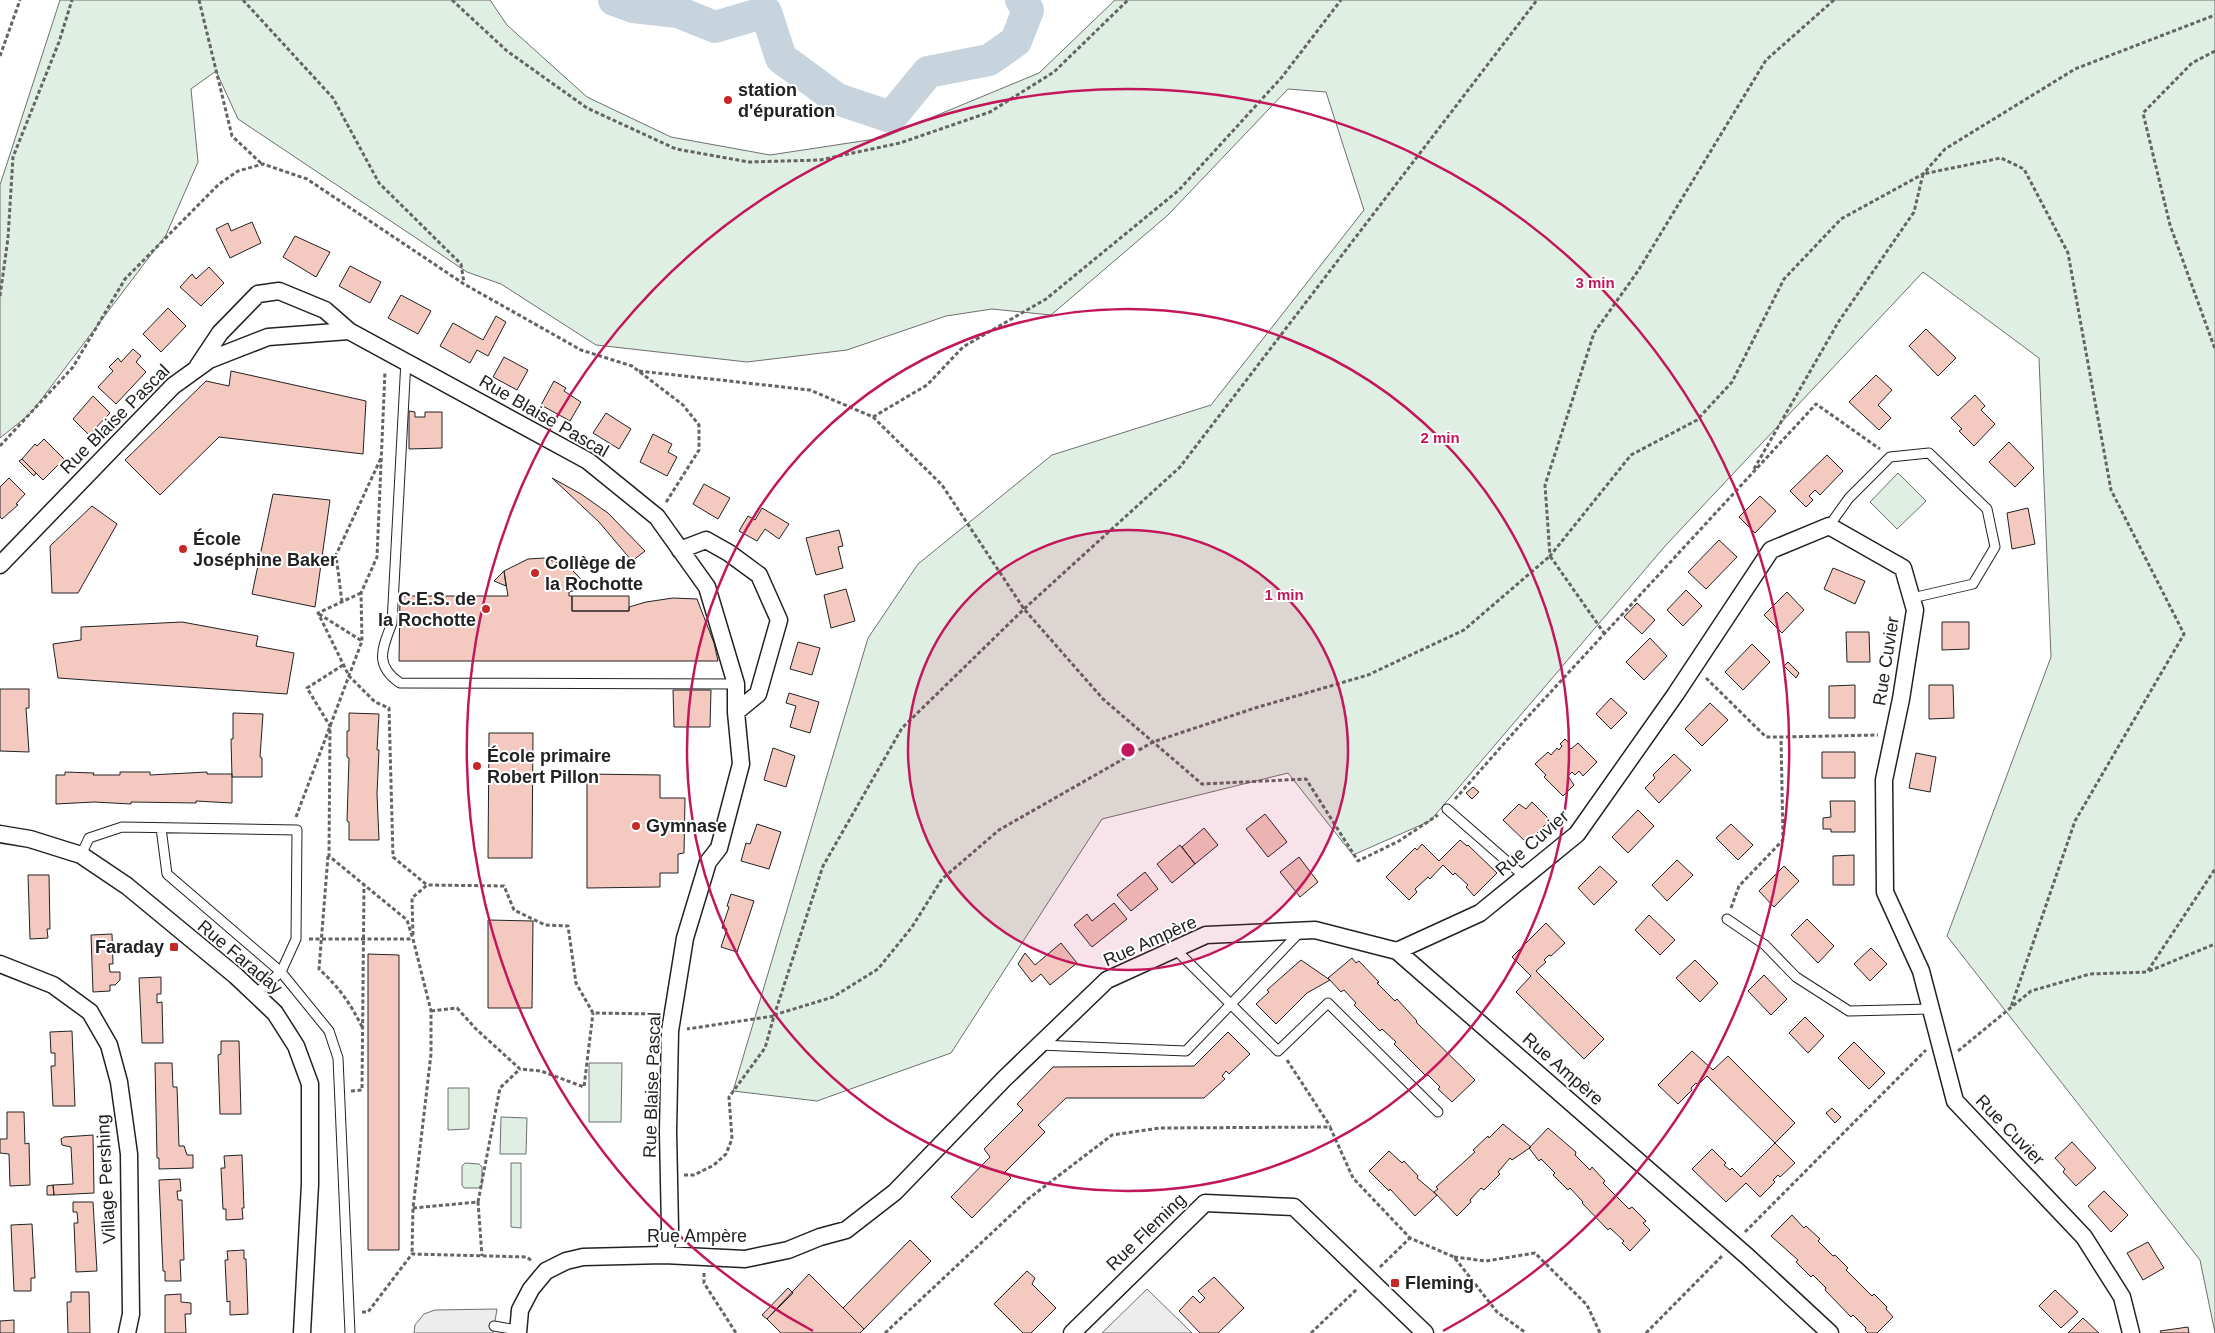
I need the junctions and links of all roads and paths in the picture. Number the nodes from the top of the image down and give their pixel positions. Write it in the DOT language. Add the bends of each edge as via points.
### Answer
graph roads {
  1 [pos="20,0"];
  2 [pos="72,0"];
  3 [pos="199,0"];
  4 [pos="243,0"];
  5 [pos="452,0"];
  6 [pos="1128,0"];
  7 [pos="1341,0"];
  8 [pos="1537,0"];
  9 [pos="1834,0"];
  10 [pos="2215,15"];
  11 [pos="2215,51"];
  12 [pos="0,56"];
  13 [pos="263,164"];
  14 [pos="1923,174"];
  15 [pos="464,284"];
  16 [pos="0,296"];
  17 [pos="350,331"];
  18 [pos="2215,349"];
  19 [pos="386,350"];
  20 [pos="406,360"];
  21 [pos="196,368"];
  22 [pos="639,371"];
  23 [pos="873,417"];
  24 [pos="0,446"];
  25 [pos="382,456"];
  26 [pos="1890,457"];
  27 [pos="1752,474"];
  28 [pos="657,517"];
  29 [pos="1829,526"];
  30 [pos="680,550"];
  31 [pos="1550,556"];
  32 [pos="0,565"];
  33 [pos="361,593"];
  34 [pos="1912,598"];
  35 [pos="342,602"];
  36 [pos="1024,609"];
  37 [pos="318,613"];
  38 [pos="1604,633"];
  39 [pos="362,642"];
  40 [pos="343,664"];
  41 [pos="1694,666"];
  42 [pos="349,676"];
  43 [pos="736,684"];
  44 [pos="736,712"];
  45 [pos="330,726"];
  46 [pos="1894,735"];
  47 [pos="1781,737"];
  48 [pos="1153,742"];
  49 [pos="1447,809"];
  50 [pos="161,828"];
  51 [pos="291,830"];
  52 [pos="0,834"];
  53 [pos="81,855"];
  54 [pos="328,856"];
  55 [pos="2215,869"];
  56 [pos="1524,877"];
  57 [pos="364,884"];
  58 [pos="427,885"];
  59 [pos="1727,919"];
  60 [pos="1302,930"];
  61 [pos="296,939"];
  62 [pos="321,939"];
  63 [pos="364,939"];
  64 [pos="413,939"];
  65 [pos="2215,944"];
  66 [pos="1174,949"];
  67 [pos="1397,951"];
  68 [pos="0,964"];
  69 [pos="281,972"];
  70 [pos="2147,972"];
  71 [pos="255,994"];
  72 [pos="1230,1004"];
  73 [pos="2010,1007"];
  74 [pos="1931,1009"];
  75 [pos="431,1010"];
  76 [pos="593,1013"];
  77 [pos="673,1014"];
  78 [pos="774,1016"];
  79 [pos="363,1027"];
  80 [pos="670,1031"];
  81 [pos="1938,1037"];
  82 [pos="1038,1045"];
  83 [pos="1278,1051"];
  84 [pos="1945,1061"];
  85 [pos="520,1068"];
  86 [pos="340,1092"];
  87 [pos="1438,1112"];
  88 [pos="1330,1127"];
  89 [pos="669,1176"];
  90 [pos="478,1202"];
  91 [pos="413,1208"];
  92 [pos="1733,1244"];
  93 [pos="412,1254"];
  94 [pos="664,1255"];
  95 [pos="482,1256"];
  96 [pos="704,1257"];
  97 [pos="1454,1257"];
  98 [pos="546,1271"];
  99 [pos="350,1313"];
  100 [pos="494,1326"];
  101 [pos="518,1331"];
  102 [pos="127,1333"];
  103 [pos="302,1333"];
  104 [pos="350,1333"];
  105 [pos="736,1333"];
  106 [pos="886,1333"];
  107 [pos="1072,1333"];
  108 [pos="1425,1333"];
  109 [pos="1526,1333"];
  110 [pos="1600,1333"];
  111 [pos="1646,1333"];
  112 [pos="1830,1333"];
  113 [pos="2131,1333"];
  1 -- 12 [label="path"];
  2 -- 16 [label="path" via="59,42 13,157 8,238"];
  3 -- 13 [label="path" via="232,136"];
  4 -- 15 [label="path" via="334,98 379,183 461,264"];
  5 -- 6 [label="path" via="507,52 587,108 676,149 749,162 820,160 900,143 990,112 1054,72"];
  7 -- 23 [label="path" via="1282,77 1178,190 1046,299 963,347 927,385"];
  8 -- 36 [label="path" via="1180,466"];
  9 -- 31 [label="path" via="1766,60 1638,271 1594,333 1545,485"];
  10 -- 14 [label="path" via="2075,69 1945,149"];
  11 -- 18 [label="path" via="2192,63 2143,112 2170,225"];
  13 -- 15 [label="path" via="308,180"];
  13 -- 24 [label="path" via="238,171 219,184 125,279 73,367"];
  14 -- 27 [label="path" via="1914,212 1839,320"];
  14 -- 31 [label="path" via="1842,219 1784,279 1732,382 1697,420 1631,455"];
  14 -- 73 [label="path" via="2001,158 2024,170 2068,253 2111,490 2184,634 2075,821"];
  15 -- 22 [label="path" via="581,350"];
  17 -- 19 [label="street, Rue Blaise Pascal"];
  17 -- 21 [label="street, Rue Blaise Pascal" via="268,337"];
  17 -- 21 [label="street" via="325,310 279,290 258,294 220,333"];
  19 -- 20 [label="street, Rue Blaise Pascal"];
  19 -- 25 [label="path"];
  20 -- 28 [label="street, Rue Blaise Pascal" via="588,461"];
  20 -- 43 [label="lane" via="392,623 382,660 383,668 390,676 400,683"];
  21 -- 32 [label="street, Rue Blaise Pascal" via="173,386"];
  22 -- 23 [label="path" via="810,390"];
  22 -- 28 [label="path" via="683,405 699,425 699,450"];
  23 -- 36 [label="path" via="942,485"];
  25 -- 33 [label="path" via="377,557"];
  25 -- 35 [label="path" via="336,555"];
  26 -- 27 [label="path" via="1816,404"];
  26 -- 29 [label="lane" via="1849,498"];
  26 -- 34 [label="lane" via="1929,453 1987,509 1995,547 1973,584"];
  27 -- 38 [label="path"];
  28 -- 30 [label="street, Rue Blaise Pascal"];
  29 -- 34 [label="street, Rue Cuvier" via="1903,568"];
  29 -- 41 [label="street, Rue Cuvier" via="1771,550"];
  30 -- 43 [label="street, Rue Blaise Pascal" via="707,587"];
  30 -- 44 [label="street" via="706,540 729,552 759,575 779,620 758,694"];
  31 -- 38 [label="path"];
  31 -- 48 [label="path" via="1464,630 1368,675"];
  33 -- 35 [label="path"];
  33 -- 39 [label="path"];
  34 -- 46 [label="street, Rue Cuvier" via="1915,610"];
  35 -- 37 [label="path"];
  36 -- 48 [label="path" via="1103,699"];
  36 -- 78 [label="path" via="902,728 823,866"];
  37 -- 39 [label="path"];
  37 -- 40 [label="path"];
  38 -- 49 [label="path"];
  39 -- 42 [label="path"];
  40 -- 42 [label="path"];
  40 -- 45 [label="path" via="307,688"];
  41 -- 47 [label="path" via="1766,736"];
  41 -- 56 [label="street, Rue Cuvier" via="1577,834"];
  42 -- 45 [label="path"];
  42 -- 58 [label="path" via="375,702 388,708 393,857"];
  43 -- 44 [label="street, Rue Blaise Pascal"];
  44 -- 77 [label="street, Rue Blaise Pascal" via="741,764 720,848 708,862 684,938"];
  45 -- 51 [label="path"];
  45 -- 54 [label="path"];
  46 -- 47 [label="path"];
  46 -- 74 [label="street, Rue Cuvier" via="1884,780 1885,892 1921,971"];
  47 -- 59 [label="path" via="1784,840 1739,886"];
  48 -- 49 [label="path" via="1202,784 1306,779 1358,861 1399,841"];
  48 -- 78 [label="path" via="999,830 942,879 912,927 878,969 833,997"];
  49 -- 56 [label="lane"];
  50 -- 51 [label="lane"];
  50 -- 53 [label="lane" via="122,828 89,838"];
  50 -- 69 [label="lane" via="167,874"];
  51 -- 61 [label="lane" via="297,830"];
  52 -- 53 [label="street, Rue Faraday" via="30,839"];
  53 -- 71 [label="street, Rue Faraday" via="127,886"];
  54 -- 57 [label="path"];
  54 -- 62 [label="path"];
  55 -- 70 [label="path"];
  56 -- 67 [label="street, Rue Cuvier" via="1480,913"];
  57 -- 63 [label="path"];
  57 -- 64 [label="path" via="406,920"];
  58 -- 64 [label="path" via="412,898"];
  58 -- 76 [label="path" via="504,886 514,910 545,925 568,926 576,983"];
  59 -- 74 [label="lane" via="1765,945 1796,977 1849,1011"];
  60 -- 66 [label="street, Rue Ampère" via="1206,935"];
  60 -- 67 [label="street, Rue Ampère" via="1315,930"];
  60 -- 72 [label="lane"];
  61 -- 62 [label="path"];
  61 -- 69 [label="lane"];
  62 -- 63 [label="path"];
  62 -- 79 [label="path" via="319,969 337,985"];
  63 -- 64 [label="path"];
  63 -- 79 [label="path"];
  64 -- 75 [label="path"];
  65 -- 70 [label="path"];
  66 -- 72 [label="lane"];
  66 -- 82 [label="street, Rue Ampère" via="1108,980"];
  67 -- 92 [label="street, Rue Ampère"];
  68 -- 102 [label="street, Village Pershing" via="53,985 90,1012 109,1045 120,1082 129,1154 131,1314"];
  69 -- 71 [label="lane"];
  69 -- 86 [label="lane" via="329,1031 338,1058"];
  70 -- 73 [label="path" via="2090,974 2030,991"];
  71 -- 103 [label="street, Rue Faraday" via="275,1013 296,1046 310,1084 310,1184"];
  72 -- 82 [label="lane" via="1186,1050"];
  72 -- 83 [label="lane"];
  73 -- 84 [label="path"];
  74 -- 81 [label="street, Rue Cuvier"];
  75 -- 85 [label="path" via="458,1008 476,1029"];
  75 -- 91 [label="path" via="431,1054"];
  76 -- 77 [label="path"];
  76 -- 85 [label="path" via="584,1087 541,1071"];
  77 -- 80 [label="street, Rue Blaise Pascal"];
  78 -- 80 [label="path"];
  78 -- 89 [label="path" via="765,1048 729,1097 732,1139 726,1154 714,1165 694,1175"];
  79 -- 86 [label="path" via="362,1090"];
  80 -- 89 [label="street, Rue Blaise Pascal"];
  81 -- 84 [label="street, Rue Cuvier"];
  81 -- 92 [label="path"];
  82 -- 96 [label="street, Rue Ampère" via="895,1192 846,1230 820,1236 788,1250 745,1259"];
  83 -- 87 [label="lane" via="1328,1003"];
  83 -- 88 [label="path"];
  84 -- 113 [label="street, Rue Cuvier" via="1955,1101 2084,1238 2122,1297"];
  85 -- 90 [label="path" via="500,1088"];
  86 -- 99 [label="lane"];
  88 -- 97 [label="path" via="1353,1178 1410,1238"];
  88 -- 106 [label="path" via="1160,1128 1112,1135 1028,1199"];
  89 -- 94 [label="street, Rue Blaise Pascal" via="670,1228"];
  90 -- 91 [label="path"];
  90 -- 95 [label="path"];
  91 -- 93 [label="path"];
  92 -- 111 [label="path"];
  92 -- 112 [label="street, Rue Ampère"];
  93 -- 95 [label="path"];
  93 -- 99 [label="path" via="368,1312"];
  94 -- 96 [label="street, Rue Ampère"];
  94 -- 98 [label="street, Rue Ampère" via="583,1257"];
  95 -- 98 [label="path" via="527,1257"];
  96 -- 105 [label="path" via="704,1284"];
  97 -- 109 [label="path" via="1496,1312"];
  97 -- 110 [label="path" via="1486,1262 1535,1253 1587,1305"];
  98 -- 101 [label="street, Rue Ampère" via="520,1310"];
  99 -- 104 [label="lane"];
  100 -- 101 [label="lane"];
  107 -- 108 [label="street, Rue Fleming" via="1206,1203 1294,1207"];
}
